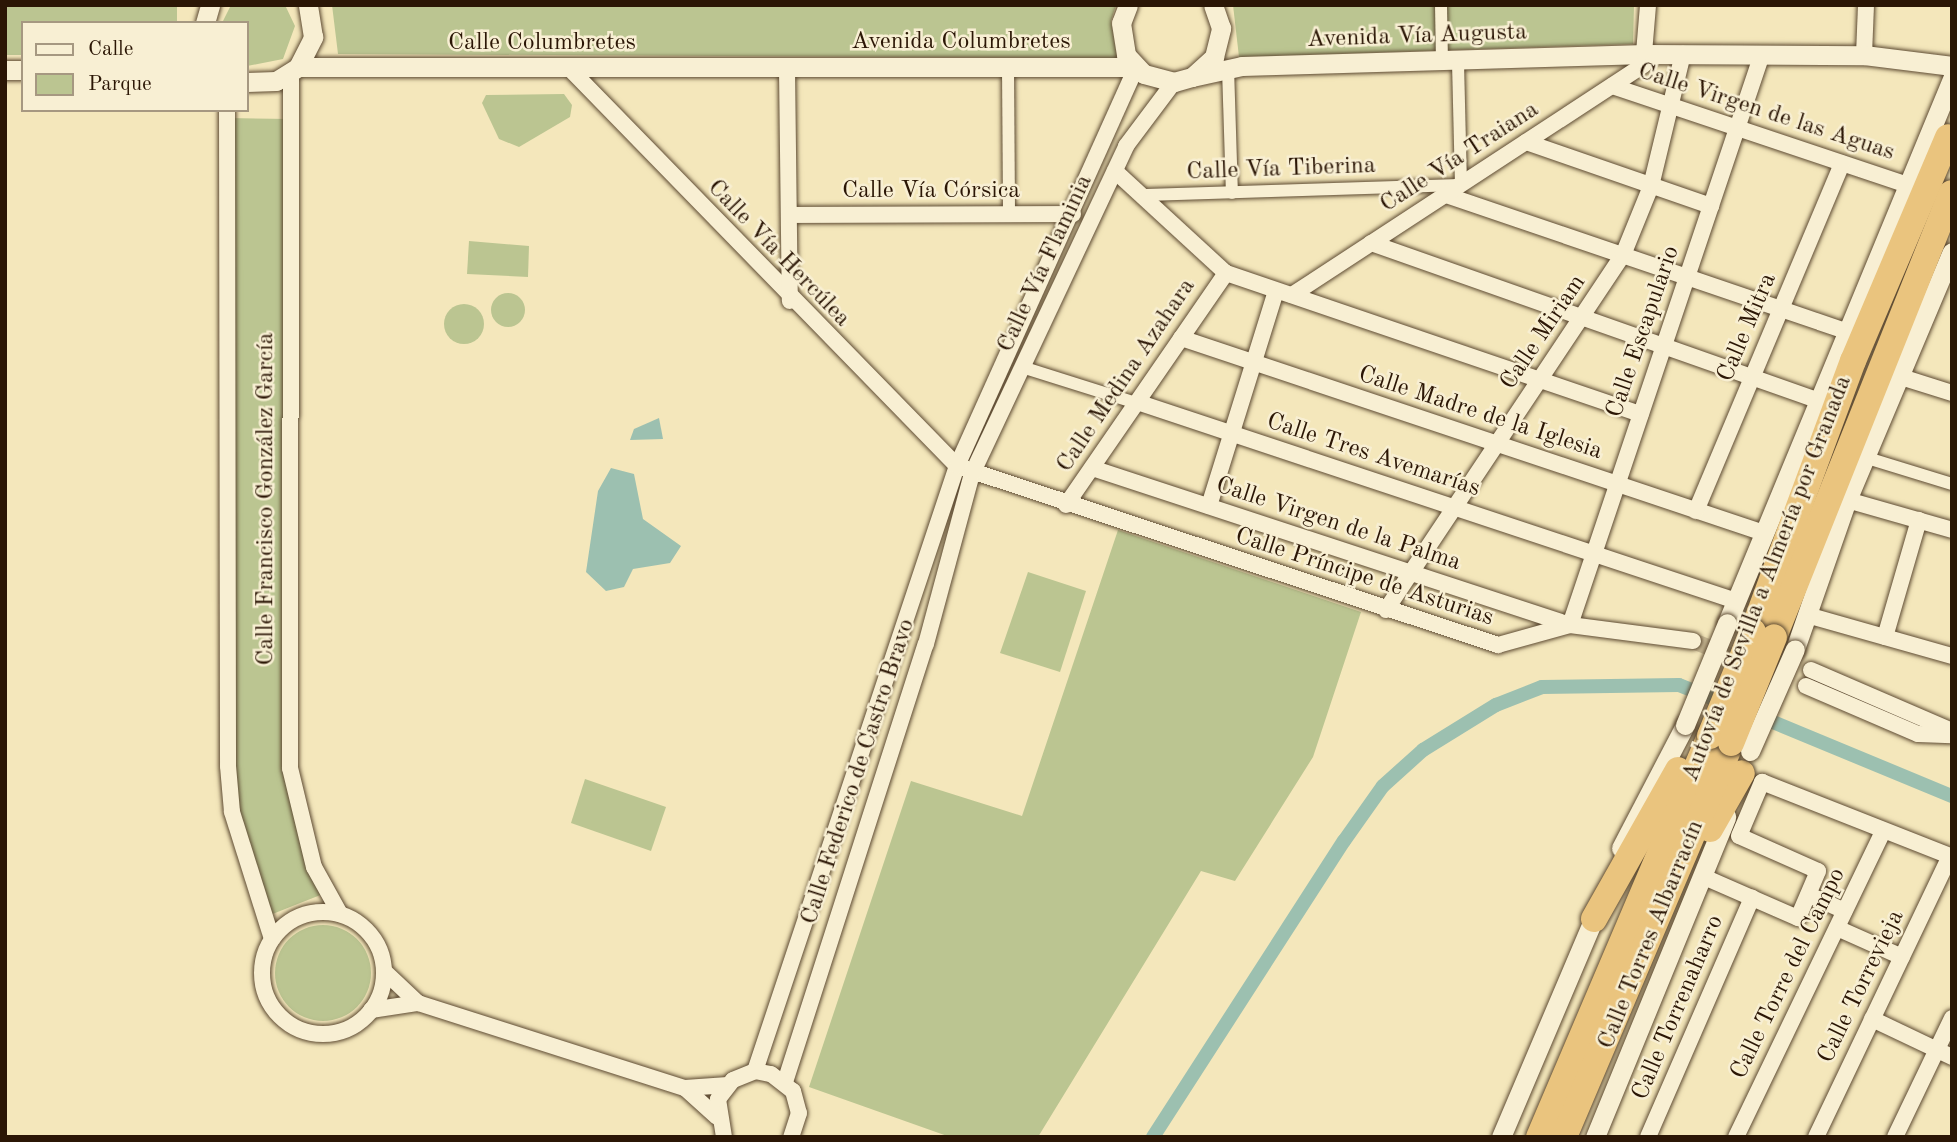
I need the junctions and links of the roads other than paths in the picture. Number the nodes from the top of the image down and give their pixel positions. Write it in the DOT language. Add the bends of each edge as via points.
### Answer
graph roads {
  1 [pos="308,5"];
  2 [pos="1128,5"];
  3 [pos="1213,5"];
  4 [pos="1441,5"];
  5 [pos="1647,5"];
  6 [pos="1866,5"];
  7 [pos="1644,54"];
  8 [pos="1683,54"];
  9 [pos="1762,54"];
  10 [pos="1864,55"];
  11 [pos="1450,61"];
  12 [pos="1952,66"];
  13 [pos="1007,67"];
  14 [pos="1136,67"];
  15 [pos="1228,68"];
  16 [pos="570,69"];
  17 [pos="787,69"];
  18 [pos="294,70"];
  19 [pos="1183,79"];
  20 [pos="1952,79"];
  21 [pos="248,82"];
  22 [pos="1612,86"];
  23 [pos="1672,106"];
  24 [pos="227,112"];
  25 [pos="1737,128"];
  26 [pos="1948,137"];
  27 [pos="1526,142"];
  28 [pos="1842,163"];
  29 [pos="1115,171"];
  30 [pos="1905,184"];
  31 [pos="1461,185"];
  32 [pos="1651,186"];
  33 [pos="1952,192"];
  34 [pos="1232,193"];
  35 [pos="1144,195"];
  36 [pos="1446,195"];
  37 [pos="1711,206"];
  38 [pos="1009,214"];
  39 [pos="1073,214"];
  40 [pos="789,215"];
  41 [pos="1371,243"];
  42 [pos="1952,253"];
  43 [pos="1623,255"];
  44 [pos="1226,273"];
  45 [pos="1688,277"];
  46 [pos="1284,293"];
  47 [pos="790,301"];
  48 [pos="1781,308"];
  49 [pos="1583,317"];
  50 [pos="1846,331"];
  51 [pos="1181,338"];
  52 [pos="1664,346"];
  53 [pos="1253,362"];
  54 [pos="1022,367"];
  55 [pos="1898,376"];
  56 [pos="1752,377"];
  57 [pos="1540,380"];
  58 [pos="1952,393"];
  59 [pos="1818,400"];
  60 [pos="1137,403"];
  61 [pos="1641,414"];
  62 [pos="1231,433"];
  63 [pos="1497,444"];
  64 [pos="1864,457"];
  65 [pos="957,466"];
  66 [pos="1092,468"];
  67 [pos="972,474"];
  68 [pos="1617,483"];
  69 [pos="1952,484"];
  70 [pos="1847,500"];
  71 [pos="1066,505"];
  72 [pos="1209,506"];
  73 [pos="1455,508"];
  74 [pos="1696,511"];
  75 [pos="1919,520"];
  76 [pos="1952,530"];
  77 [pos="1764,533"];
  78 [pos="1594,554"];
  79 [pos="1411,572"];
  80 [pos="1736,601"];
  81 [pos="1386,610"];
  82 [pos="1807,615"];
  83 [pos="1570,625"];
  84 [pos="1885,637"];
  85 [pos="1774,639"];
  86 [pos="1693,641"];
  87 [pos="1952,656"];
  88 [pos="1808,678"];
  89 [pos="1952,733"];
  90 [pos="1739,757"];
  91 [pos="1883,831"];
  92 [pos="1951,856"];
  93 [pos="1704,877"];
  94 [pos="1809,895"];
  95 [pos="1752,898"];
  96 [pos="1845,911"];
  97 [pos="340,914"];
  98 [pos="1594,919"];
  99 [pos="1836,928"];
  100 [pos="272,939"];
  101 [pos="1902,957"];
  102 [pos="384,971"];
  103 [pos="418,1003"];
  104 [pos="371,1010"];
  105 [pos="1952,1018"];
  106 [pos="1872,1019"];
  107 [pos="1936,1051"];
  108 [pos="1952,1057"];
  109 [pos="755,1071"];
  110 [pos="785,1082"];
  111 [pos="728,1084"];
  112 [pos="685,1088"];
  113 [pos="717,1117"];
  114 [pos="793,1136"];
  115 [pos="1598,1136"];
  116 [pos="724,1137"];
  117 [pos="1500,1137"];
  118 [pos="1539,1137"];
  119 [pos="1564,1137"];
  120 [pos="1648,1137"];
  121 [pos="1736,1137"];
  122 [pos="1816,1137"];
  123 [pos="1895,1137"];
  1 -- 18 [label="street" via="313,37"];
  2 -- 14 [label="street" via="1121,39"];
  3 -- 19 [label="street" via="1220,43"];
  4 -- 11 [label="street"];
  5 -- 7 [label="street"];
  6 -- 10 [label="street"];
  7 -- 8 [label="street, Avenida Vía Augusta"];
  7 -- 11 [label="street, Avenida Vía Augusta"];
  7 -- 22 [label="street, Calle Vía Traiana" via="1643,65"];
  8 -- 9 [label="street, Avenida Vía Augusta"];
  8 -- 23 [label="street, Calle Miriam"];
  9 -- 10 [label="street, Avenida Vía Augusta"];
  9 -- 25 [label="street, Calle Escapulario"];
  10 -- 12 [label="street, Avenida Vía Augusta"];
  11 -- 15 [label="street, Avenida Vía Augusta"];
  11 -- 31 [label="street"];
  13 -- 14 [label="street, Avenida Columbretes"];
  13 -- 17 [label="street, Avenida Columbretes"];
  13 -- 38 [label="street"];
  14 -- 19 [label="street"];
  14 -- 39 [label="street, Calle Vía Flaminia"];
  15 -- 19 [label="street, Avenida Vía Augusta"];
  15 -- 34 [label="street"];
  16 -- 17 [label="street, Calle Columbretes"];
  16 -- 18 [label="street, Calle Columbretes"];
  16 -- 47 [label="street, Calle Vía Hercúlea"];
  17 -- 40 [label="street"];
  18 -- 21 [label="street, Calle Columbretes"];
  18 -- 97 [label="street, Calle Francisco González García" via="290,768 314,867"];
  19 -- 29 [label="street, Calle Vía Flaminia"];
  20 -- 30 [label="street"];
  22 -- 23 [label="street, Calle Virgen de las Aguas"];
  22 -- 27 [label="street, Calle Vía Traiana"];
  23 -- 25 [label="street, Calle Virgen de las Aguas"];
  23 -- 32 [label="street, Calle Miriam"];
  24 -- 100 [label="street, Calle Francisco González García" via="228,766 232,812"];
  25 -- 28 [label="street, Calle Virgen de las Aguas"];
  25 -- 37 [label="street, Calle Escapulario"];
  26 -- 85 [label="highway, Autovía de Sevilla a Almería por Granada" via="1843,385"];
  27 -- 31 [label="street, Calle Vía Traiana"];
  27 -- 32 [label="street"];
  28 -- 30 [label="street, Calle Virgen de las Aguas"];
  28 -- 48 [label="street, Calle Mitra"];
  29 -- 35 [label="street"];
  29 -- 54 [label="street, Calle Vía Flaminia"];
  30 -- 50 [label="street"];
  31 -- 34 [label="street, Calle Vía Tiberina"];
  31 -- 36 [label="street, Calle Vía Traiana"];
  32 -- 37 [label="street"];
  32 -- 43 [label="street, Calle Miriam"];
  33 -- 85 [label="highway, Autovía de Sevilla a Almería por Granada"];
  34 -- 35 [label="street, Calle Vía Tiberina"];
  35 -- 44 [label="street"];
  36 -- 41 [label="street, Calle Vía Traiana"];
  36 -- 43 [label="street"];
  37 -- 45 [label="street, Calle Escapulario"];
  38 -- 39 [label="street, Calle Vía Córsica"];
  38 -- 40 [label="street, Calle Vía Córsica"];
  39 -- 65 [label="street, Calle Vía Flaminia"];
  40 -- 47 [label="street"];
  41 -- 46 [label="street, Calle Vía Traiana"];
  41 -- 49 [label="street"];
  42 -- 55 [label="street"];
  43 -- 45 [label="street"];
  43 -- 49 [label="street, Calle Miriam"];
  44 -- 46 [label="street"];
  44 -- 51 [label="street, Calle Medina Azahara"];
  45 -- 48 [label="street"];
  45 -- 52 [label="street, Calle Escapulario"];
  46 -- 53 [label="street"];
  46 -- 57 [label="street"];
  47 -- 65 [label="street, Calle Vía Hercúlea"];
  48 -- 50 [label="street"];
  48 -- 56 [label="street, Calle Mitra"];
  49 -- 52 [label="street"];
  49 -- 57 [label="street, Calle Miriam"];
  50 -- 59 [label="street"];
  51 -- 53 [label="street, Calle Madre de la Iglesia"];
  51 -- 60 [label="street, Calle Medina Azahara"];
  52 -- 56 [label="street"];
  52 -- 61 [label="street, Calle Escapulario"];
  53 -- 62 [label="street"];
  53 -- 63 [label="street, Calle Madre de la Iglesia"];
  54 -- 60 [label="street"];
  54 -- 67 [label="street, Calle Vía Flaminia"];
  55 -- 58 [label="street"];
  55 -- 64 [label="street"];
  56 -- 59 [label="street"];
  56 -- 74 [label="street, Calle Mitra"];
  57 -- 61 [label="street"];
  57 -- 63 [label="street, Calle Miriam"];
  59 -- 77 [label="street"];
  60 -- 62 [label="street, Calle Tres Avemarías"];
  60 -- 66 [label="street, Calle Medina Azahara"];
  61 -- 68 [label="street, Calle Escapulario"];
  62 -- 72 [label="street"];
  62 -- 73 [label="street, Calle Tres Avemarías"];
  63 -- 68 [label="street, Calle Madre de la Iglesia"];
  63 -- 73 [label="street, Calle Miriam"];
  64 -- 69 [label="street"];
  64 -- 70 [label="street"];
  65 -- 67 [label="street, Calle Vía Hercúlea"];
  65 -- 109 [label="street, Calle Vía Flaminia"];
  66 -- 71 [label="street, Calle Medina Azahara"];
  66 -- 72 [label="street, Calle Virgen de la Palma"];
  67 -- 71 [label="street, Calle Príncipe de Asturias"];
  67 -- 110 [label="street, Calle Federico de Castro Bravo" via="926,644"];
  68 -- 74 [label="street, Calle Madre de la Iglesia"];
  68 -- 78 [label="street, Calle Escapulario"];
  70 -- 75 [label="street"];
  70 -- 82 [label="street"];
  71 -- 81 [label="street, Calle Príncipe de Asturias"];
  72 -- 79 [label="street, Calle Virgen de la Palma"];
  73 -- 78 [label="street, Calle Tres Avemarías"];
  73 -- 79 [label="street, Calle Miriam"];
  74 -- 77 [label="street, Calle Madre de la Iglesia"];
  75 -- 76 [label="street"];
  75 -- 84 [label="street"];
  77 -- 80 [label="street"];
  78 -- 80 [label="street, Calle Tres Avemarías"];
  78 -- 83 [label="street, Calle Escapulario"];
  79 -- 81 [label="street, Calle Miriam"];
  79 -- 83 [label="street, Calle Virgen de la Palma"];
  80 -- 98 [label="street, bridge" via="1685,725 1623,841"];
  81 -- 83 [label="street, Calle Príncipe de Asturias" via="1498,645"];
  82 -- 84 [label="street"];
  82 -- 85 [label="street"];
  83 -- 86 [label="street, Calle Príncipe de Asturias"];
  84 -- 87 [label="street"];
  85 -- 90 [label="highway, Autovía de Sevilla a Almería por Granada, bridge"];
  88 -- 89 [label="street" via="1918,734"];
  90 -- 91 [label="street"];
  90 -- 93 [label="street, Calle Torres Albarracín"];
  90 -- 94 [label="street" via="1739,836 1818,871"];
  90 -- 98 [label="highway" via="1686,756"];
  90 -- 118 [label="highway, Autovía de Sevilla a Almería por Granada"];
  90 -- 119 [label="highway, Autovía de Sevilla a Almería por Granada" via="1656,921"];
  91 -- 92 [label="street"];
  91 -- 96 [label="street, Calle Torre del Campo"];
  92 -- 101 [label="street, Calle Torrevieja"];
  93 -- 95 [label="street"];
  93 -- 115 [label="street, Calle Torres Albarracín"];
  94 -- 95 [label="street" via="1798,918"];
  94 -- 96 [label="street"];
  95 -- 120 [label="street, Calle Torrenaharro"];
  96 -- 99 [label="street, Calle Torre del Campo"];
  97 -- 100 [label="street" via="302,915"];
  97 -- 102 [label="street" via="374,940"];
  98 -- 117 [label="street"];
  99 -- 101 [label="street"];
  99 -- 121 [label="street, Calle Torre del Campo"];
  100 -- 104 [label="street" via="263,967 266,995 290,1025 328,1034 347,1029"];
  101 -- 106 [label="street, Calle Torrevieja"];
  102 -- 103 [label="street"];
  102 -- 104 [label="street"];
  103 -- 104 [label="street"];
  103 -- 112 [label="street"];
  105 -- 107 [label="street"];
  106 -- 107 [label="street"];
  106 -- 122 [label="street, Calle Torrevieja"];
  107 -- 108 [label="street"];
  107 -- 123 [label="street"];
  109 -- 110 [label="street"];
  109 -- 111 [label="street"];
  110 -- 114 [label="street" via="797,1102"];
  111 -- 112 [label="street"];
  111 -- 113 [label="street"];
  112 -- 113 [label="street"];
  113 -- 116 [label="street"];
}
